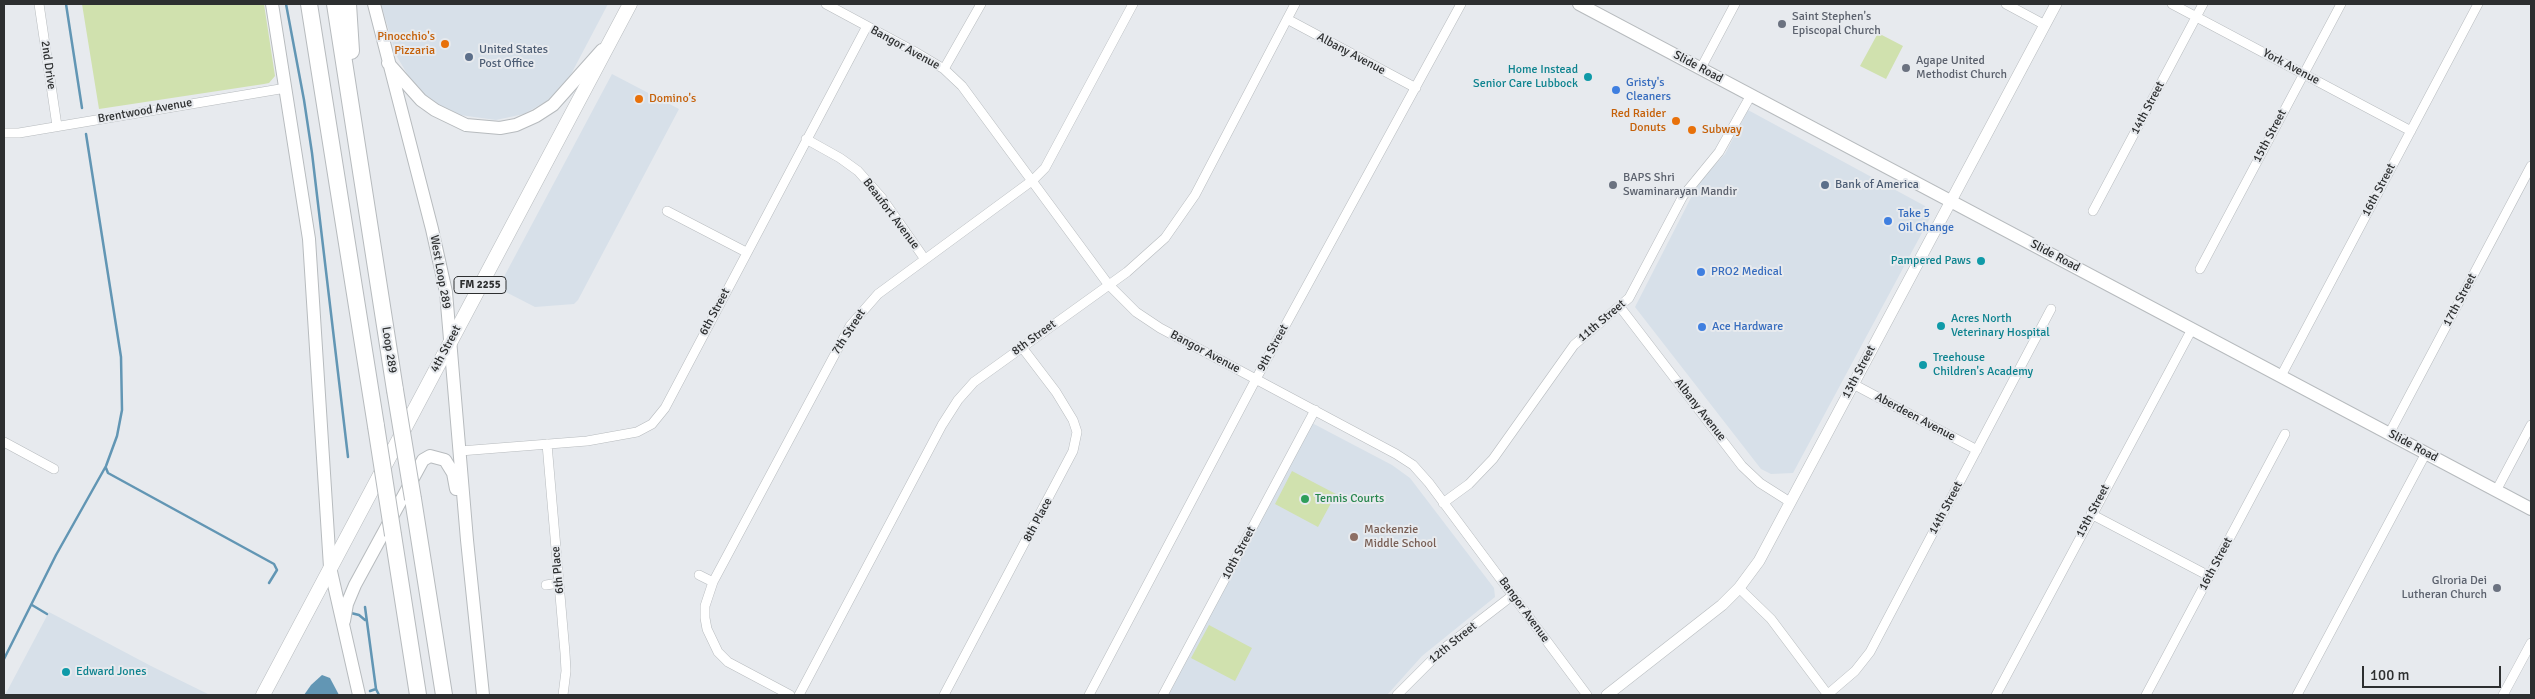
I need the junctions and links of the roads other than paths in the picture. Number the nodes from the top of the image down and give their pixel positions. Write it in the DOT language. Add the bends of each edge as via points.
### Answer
graph roads {
  1 [pos="39,4"];
  2 [pos="272,4"];
  3 [pos="299,4"];
  4 [pos="309,4"];
  5 [pos="334,4"];
  6 [pos="348,4"];
  7 [pos="374,4"];
  8 [pos="630,4"];
  9 [pos="826,4"];
  10 [pos="980,4"];
  11 [pos="1133,4"];
  12 [pos="1295,4"];
  13 [pos="1461,4"];
  14 [pos="1580,4"];
  15 [pos="1735,4"];
  16 [pos="2006,4"];
  17 [pos="2056,4"];
  18 [pos="2172,4"];
  19 [pos="2203,4"];
  20 [pos="2341,4"];
  21 [pos="2478,4"];
  22 [pos="2196,17"];
  23 [pos="1287,19"];
  24 [pos="2045,25"];
  25 [pos="867,26"];
  26 [pos="609,43"];
  27 [pos="387,61"];
  28 [pos="1701,68"];
  29 [pos="944,70"];
  30 [pos="2304,74"];
  31 [pos="286,88"];
  32 [pos="1416,88"];
  33 [pos="1751,95"];
  34 [pos="326,114"];
  35 [pos="57,126"];
  36 [pos="2411,130"];
  37 [pos="4,133"];
  38 [pos="806,139"];
  39 [pos="356,141"];
  40 [pos="2531,166"];
  41 [pos="1033,180"];
  42 [pos="1951,201"];
  43 [pos="667,211"];
  44 [pos="2093,212"];
  45 [pos="746,252"];
  46 [pos="924,258"];
  47 [pos="2200,269"];
  48 [pos="1108,284"];
  49 [pos="1620,307"];
  50 [pos="2051,309"];
  51 [pos="2192,329"];
  52 [pos="449,343"];
  53 [pos="1021,346"];
  54 [pos="2281,376"];
  55 [pos="1256,379"];
  56 [pos="1853,384"];
  57 [pos="1315,410"];
  58 [pos="2531,425"];
  59 [pos="2285,434"];
  60 [pos="2389,434"];
  61 [pos="4,442"];
  62 [pos="547,444"];
  63 [pos="1977,450"];
  64 [pos="460,451"];
  65 [pos="2426,453"];
  66 [pos="54,469"];
  67 [pos="2496,490"];
  68 [pos="1790,502"];
  69 [pos="1443,503"];
  70 [pos="2531,509"];
  71 [pos="2092,514"];
  72 [pos="466,540"];
  73 [pos="330,567"];
  74 [pos="699,575"];
  75 [pos="2210,576"];
  76 [pos="713,582"];
  77 [pos="546,584"];
  78 [pos="559,584"];
  79 [pos="1739,588"];
  80 [pos="1513,595"];
  81 [pos="343,629"];
  82 [pos="2531,643"];
  83 [pos="263,695"];
  84 [pos="359,695"];
  85 [pos="418,695"];
  86 [pos="444,695"];
  87 [pos="482,695"];
  88 [pos="563,695"];
  89 [pos="790,695"];
  90 [pos="799,695"];
  91 [pos="944,695"];
  92 [pos="1089,695"];
  93 [pos="1163,695"];
  94 [pos="1397,695"];
  95 [pos="1587,695"];
  96 [pos="1607,695"];
  97 [pos="1828,695"];
  98 [pos="1996,695"];
  99 [pos="2146,695"];
  100 [pos="2297,695"];
  101 [pos="2503,695"];
  1 -- 35 [label="street, 2nd Drive"];
  2 -- 31 [label="main road"];
  3 -- 34 [label="highway"];
  4 -- 34 [label="highway, Loop 289"];
  5 -- 39 [label="highway, Loop 289"];
  6 -- 39 [label="highway"];
  7 -- 27 [label="main road, West Loop 289"];
  8 -- 26 [label="main road, 4th Street / FM 2255"];
  9 -- 25 [label="street, Bangor Avenue"];
  10 -- 29 [label="street"];
  11 -- 41 [label="street, 7th Street" via="1045,168"];
  12 -- 23 [label="street, 8th Street"];
  13 -- 32 [label="street, 9th Street"];
  14 -- 28 [label="main road, Slide Road"];
  15 -- 28 [label="street"];
  16 -- 24 [label="street"];
  17 -- 24 [label="street, 13th Street"];
  18 -- 22 [label="street, York Avenue"];
  19 -- 22 [label="street, 14th Street"];
  20 -- 30 [label="street, 15th Street"];
  21 -- 36 [label="street, 16th Street"];
  22 -- 30 [label="street, York Avenue"];
  22 -- 44 [label="street, 14th Street"];
  23 -- 32 [label="street, Albany Avenue"];
  23 -- 48 [label="street, 8th Street" via="1180,219 1147,255"];
  24 -- 42 [label="street, 13th Street"];
  25 -- 29 [label="street, Bangor Avenue"];
  25 -- 38 [label="street, 6th Street"];
  26 -- 27 [label="main road" via="553,105 529,119 500,128 466,125 435,110 421,100"];
  26 -- 52 [label="main road, 4th Street / FM 2255"];
  27 -- 52 [label="main road, West Loop 289" via="446,292"];
  28 -- 33 [label="main road, Slide Road"];
  29 -- 41 [label="street, Bangor Avenue" via="972,97"];
  30 -- 36 [label="street, York Avenue"];
  30 -- 47 [label="street, 15th Street"];
  31 -- 35 [label="street, Brentwood Avenue"];
  31 -- 73 [label="main road" via="309,239"];
  32 -- 55 [label="street, 9th Street"];
  33 -- 42 [label="main road, Slide Road"];
  33 -- 49 [label="street, 11th Street" via="1719,152 1683,196 1638,284"];
  34 -- 85 [label="highway, Loop 289, bridge"];
  35 -- 37 [label="street, Brentwood Avenue"];
  36 -- 54 [label="street, 16th Street"];
  38 -- 45 [label="street, 6th Street"];
  38 -- 46 [label="street, Beaufort Avenue" via="840,158 871,184"];
  39 -- 86 [label="highway, Loop 289, bridge"];
  40 -- 60 [label="street, 17th Street"];
  41 -- 46 [label="street, 7th Street"];
  41 -- 48 [label="street, Bangor Avenue"];
  42 -- 51 [label="main road, Slide Road"];
  42 -- 56 [label="street, 13th Street"];
  43 -- 45 [label="street"];
  45 -- 62 [label="street, 6th Street" via="665,408 652,424 622,436"];
  46 -- 76 [label="street, 7th Street" via="878,294 850,326"];
  48 -- 53 [label="street, 8th Street"];
  48 -- 55 [label="street, Bangor Avenue" via="1136,312 1160,328"];
  49 -- 68 [label="street, Albany Avenue" via="1742,466 1760,483"];
  49 -- 69 [label="street, 11th Street" via="1574,345 1493,459"];
  50 -- 63 [label="street, 14th Street"];
  51 -- 54 [label="main road, Slide Road"];
  51 -- 71 [label="street, 15th Street"];
  52 -- 64 [label="main road, West Loop 289"];
  52 -- 73 [label="main road, 4th Street / FM 2255"];
  53 -- 90 [label="street, 8th Street" via="974,382 942,425"];
  53 -- 91 [label="street, 8th Place" via="1073,420 1076,432 1074,451"];
  54 -- 60 [label="main road, Slide Road"];
  55 -- 57 [label="street, Bangor Avenue"];
  55 -- 92 [label="street, 9th Street"];
  56 -- 63 [label="street, Aberdeen Avenue"];
  56 -- 68 [label="street, 13th Street"];
  57 -- 69 [label="street, Bangor Avenue" via="1413,465"];
  57 -- 93 [label="street, 10th Street"];
  58 -- 67 [label="street"];
  59 -- 75 [label="street, 16th Street"];
  60 -- 65 [label="main road, Slide Road"];
  61 -- 66 [label="street"];
  62 -- 64 [label="street, 6th Street"];
  62 -- 78 [label="street, 6th Place"];
  63 -- 97 [label="street, 14th Street" via="1870,652 1855,671"];
  64 -- 72 [label="main road, West Loop 289"];
  65 -- 67 [label="main road, Slide Road"];
  65 -- 100 [label="street"];
  67 -- 70 [label="main road, Slide Road"];
  68 -- 79 [label="street, 13th Street" via="1759,561"];
  69 -- 80 [label="street, Bangor Avenue"];
  71 -- 75 [label="street"];
  71 -- 98 [label="street, 15th Street"];
  72 -- 81 [label="main road" via="453,473 445,460 430,456 423,460 355,585 347,604"];
  72 -- 87 [label="main road, West Loop 289"];
  73 -- 81 [label="main road"];
  73 -- 83 [label="main road, 4th Street / FM 2255"];
  74 -- 76 [label="street"];
  75 -- 99 [label="street, 16th Street"];
  76 -- 89 [label="street, 7th Street" via="705,606 705,618 706,630 718,652 728,662"];
  77 -- 78 [label="street"];
  78 -- 88 [label="street, 6th Place" via="566,671"];
  79 -- 96 [label="street, 13th Street" via="1711,615"];
  79 -- 97 [label="street" via="1771,619"];
  80 -- 94 [label="street, 12th Street" via="1443,649"];
  80 -- 95 [label="street, Bangor Avenue"];
  81 -- 84 [label="main road"];
  82 -- 101 [label="street"];
}
